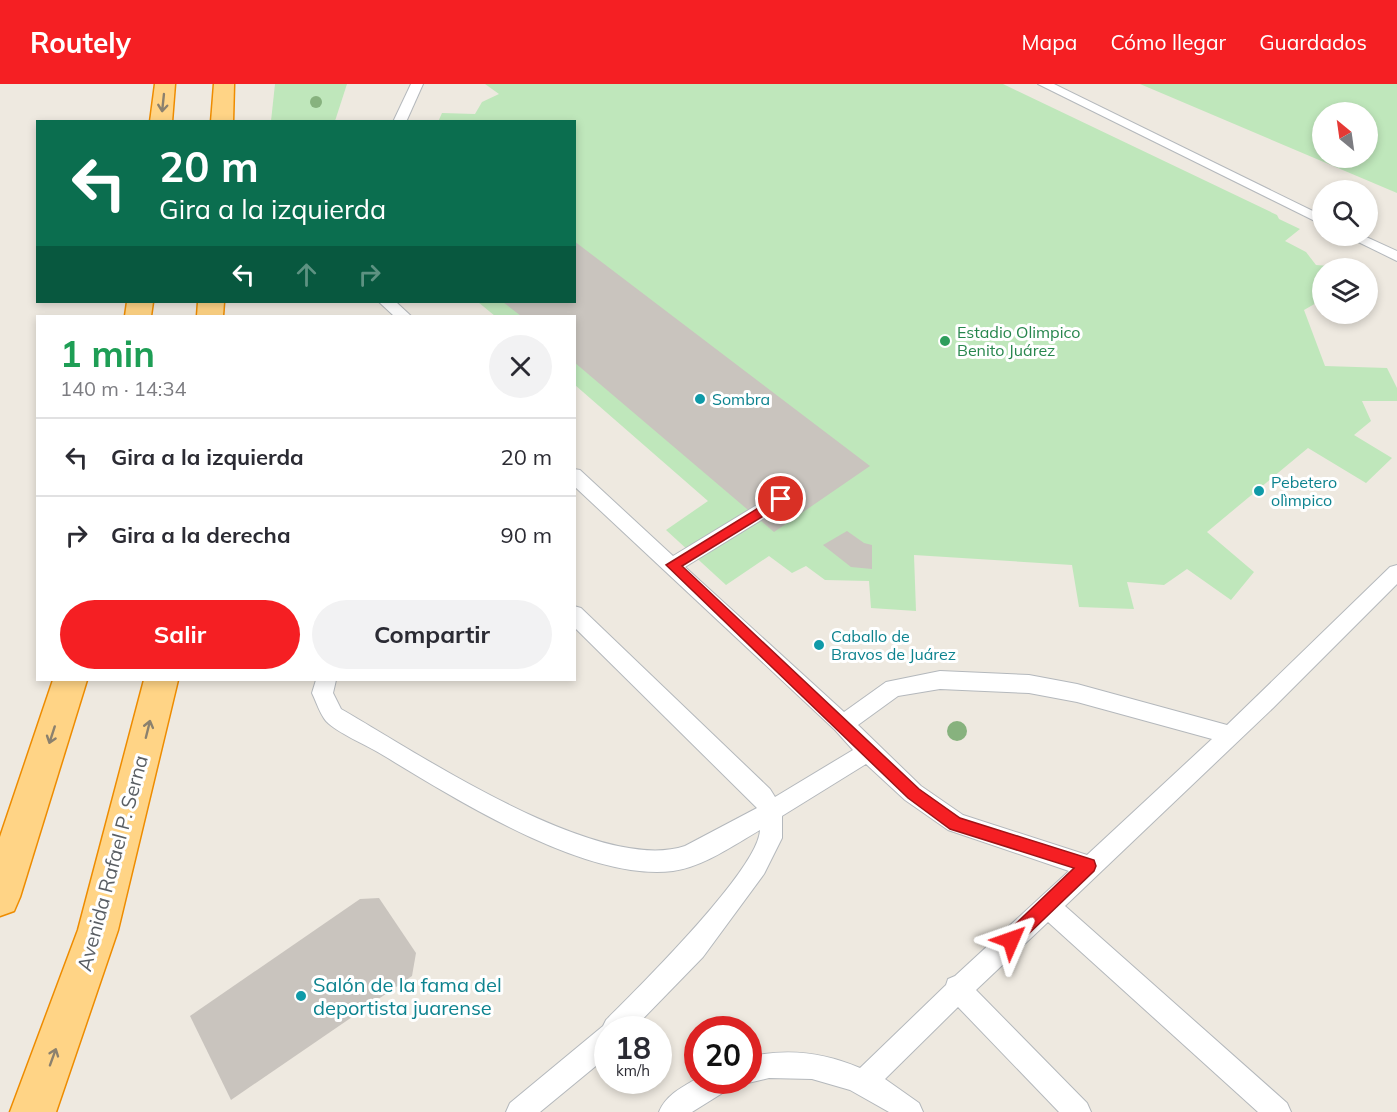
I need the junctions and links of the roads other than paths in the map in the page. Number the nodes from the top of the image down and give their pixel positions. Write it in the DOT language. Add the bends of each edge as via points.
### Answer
graph roads {
  1 [pos="165,84"];
  2 [pos="224,84"];
  3 [pos="417,84"];
  4 [pos="1044,84"];
  5 [pos="160,120"];
  6 [pos="222,120"];
  7 [pos="400,120"];
  8 [pos="1312,216"];
  9 [pos="1373,246"];
  10 [pos="1397,258"];
  11 [pos="388,303"];
  12 [pos="402,315"];
  13 [pos="576,477"];
  14 [pos="781,499"];
  15 [pos="673,565"];
  16 [pos="1397,572"];
  17 [pos="576,616"];
  18 [pos="70,681"];
  19 [pos="161,681"];
  20 [pos="326,681"];
  21 [pos="843,724"];
  22 [pos="1231,735"];
  23 [pos="868,752"];
  24 [pos="771,812"];
  25 [pos="1088,866"];
  26 [pos="0,897"];
  27 [pos="1048,906"];
  28 [pos="957,988"];
  29 [pos="628,1016"];
  30 [pos="594,1051"];
  31 [pos="762,1068"];
  32 [pos="864,1082"];
  33 [pos="696,1094"];
  34 [pos="33,1112"];
  35 [pos="519,1112"];
  36 [pos="672,1112"];
  37 [pos="910,1112"];
  38 [pos="1078,1112"];
  39 [pos="1278,1112"];
  1 -- 5 [label="highway, one-way"];
  2 -- 6 [label="highway"];
  3 -- 7 [label="lane"];
  4 -- 8 [label="lane"];
  9 -- 10 [label="lane"];
  11 -- 12 [label="lane"];
  13 -- 15 [label="lane"];
  14 -- 15 [label="lane"];
  15 -- 21 [label="lane"];
  16 -- 22 [label="lane"];
  17 -- 24 [label="lane" via="762,796"];
  18 -- 26 [label="highway, one-way"];
  34 -- 19 [label="highway, Avenida Rafael P. Serna, one-way" via="98,930"];
  20 -- 24 [label="lane" via="322,693 333,715 530,827 627,860 672,860 699,851"];
  21 -- 22 [label="lane" via="893,688 940,680 1029,684 1077,693"];
  21 -- 23 [label="lane"];
  22 -- 25 [label="lane"];
  23 -- 24 [label="lane"];
  23 -- 25 [label="lane" via="913,794 956,824"];
  24 -- 29 [label="lane" via="771,838 756,866 694,949"];
  25 -- 27 [label="lane"];
  27 -- 28 [label="lane"];
  27 -- 39 [label="lane"];
  28 -- 32 [label="lane"];
  28 -- 38 [label="lane"];
  30 -- 35 [label="lane"];
  31 -- 32 [label="lane" via="790,1065 827,1070"];
  32 -- 37 [label="lane"];
  33 -- 36 [label="lane"];
}
